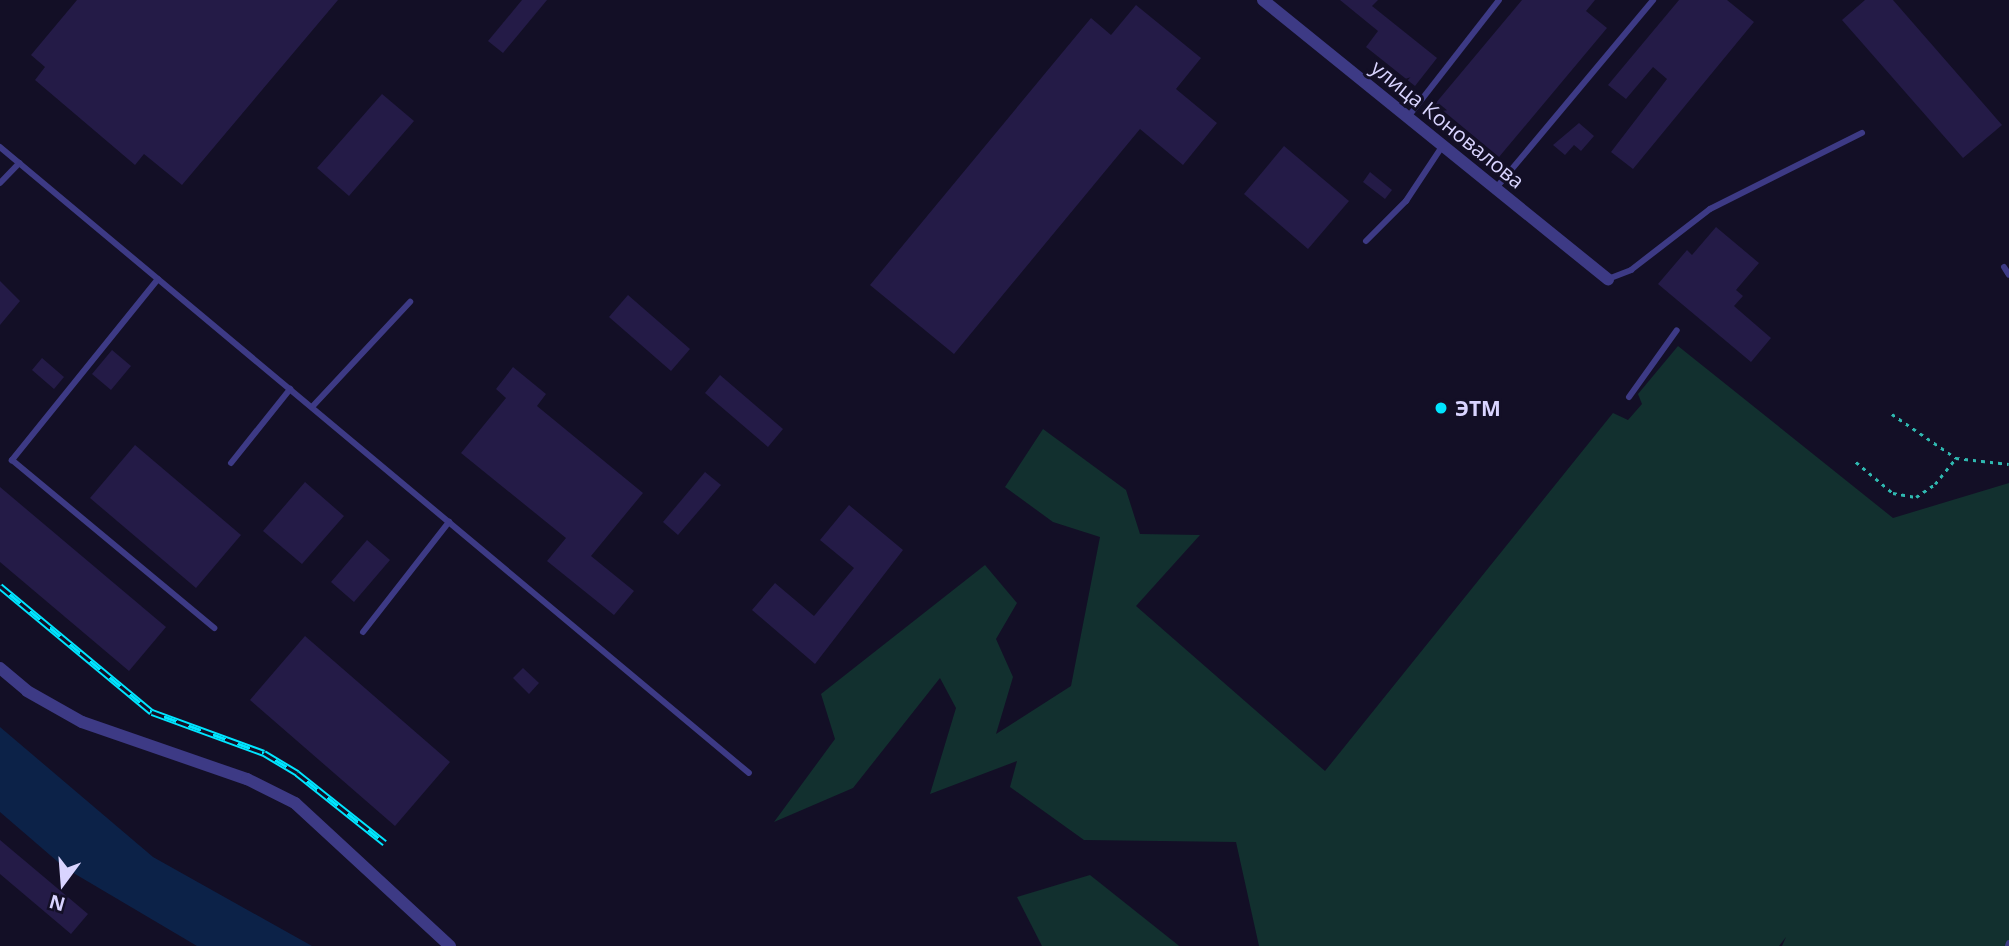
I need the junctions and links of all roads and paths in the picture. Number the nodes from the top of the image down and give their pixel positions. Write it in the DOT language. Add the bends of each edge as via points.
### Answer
graph roads {
  1 [pos="1264,0"];
  2 [pos="1499,0"];
  3 [pos="1653,0"];
  4 [pos="1408,117"];
  5 [pos="1862,133"];
  6 [pos="1443,145"];
  7 [pos="0,147"];
  8 [pos="19,163"];
  9 [pos="0,183"];
  10 [pos="1496,188"];
  11 [pos="1366,241"];
  12 [pos="2004,267"];
  13 [pos="2009,275"];
  14 [pos="158,279"];
  15 [pos="1608,279"];
  16 [pos="410,302"];
  17 [pos="1677,330"];
  18 [pos="290,389"];
  19 [pos="1629,397"];
  20 [pos="312,407"];
  21 [pos="1892,414"];
  22 [pos="1956,458"];
  23 [pos="1856,462"];
  24 [pos="231,463"];
  25 [pos="2009,464"];
  26 [pos="449,522"];
  27 [pos="214,628"];
  28 [pos="363,632"];
  29 [pos="0,668"];
  30 [pos="749,773"];
  31 [pos="450,946"];
  1 -- 4 [label="street, улица Коновалова"];
  2 -- 4 [label="lane"];
  3 -- 10 [label="lane"];
  4 -- 6 [label="street, улица Коновалова"];
  5 -- 15 [label="lane" via="1710,209 1631,270"];
  6 -- 10 [label="street, улица Коновалова"];
  6 -- 11 [label="lane" via="1406,201"];
  7 -- 8 [label="lane"];
  8 -- 9 [label="lane"];
  8 -- 14 [label="lane"];
  10 -- 15 [label="street, улица Коновалова"];
  12 -- 13 [label="lane"];
  14 -- 18 [label="lane"];
  14 -- 27 [label="lane" via="12,460"];
  16 -- 20 [label="lane"];
  17 -- 19 [label="lane"];
  18 -- 20 [label="lane"];
  18 -- 24 [label="lane"];
  20 -- 26 [label="lane"];
  21 -- 22 [label="path"];
  22 -- 23 [label="path" via="1935,484 1916,497 1893,493"];
  22 -- 25 [label="path"];
  26 -- 28 [label="lane"];
  26 -- 30 [label="lane"];
  29 -- 31 [label="street" via="27,691 82,722 247,779 295,803"];
}
